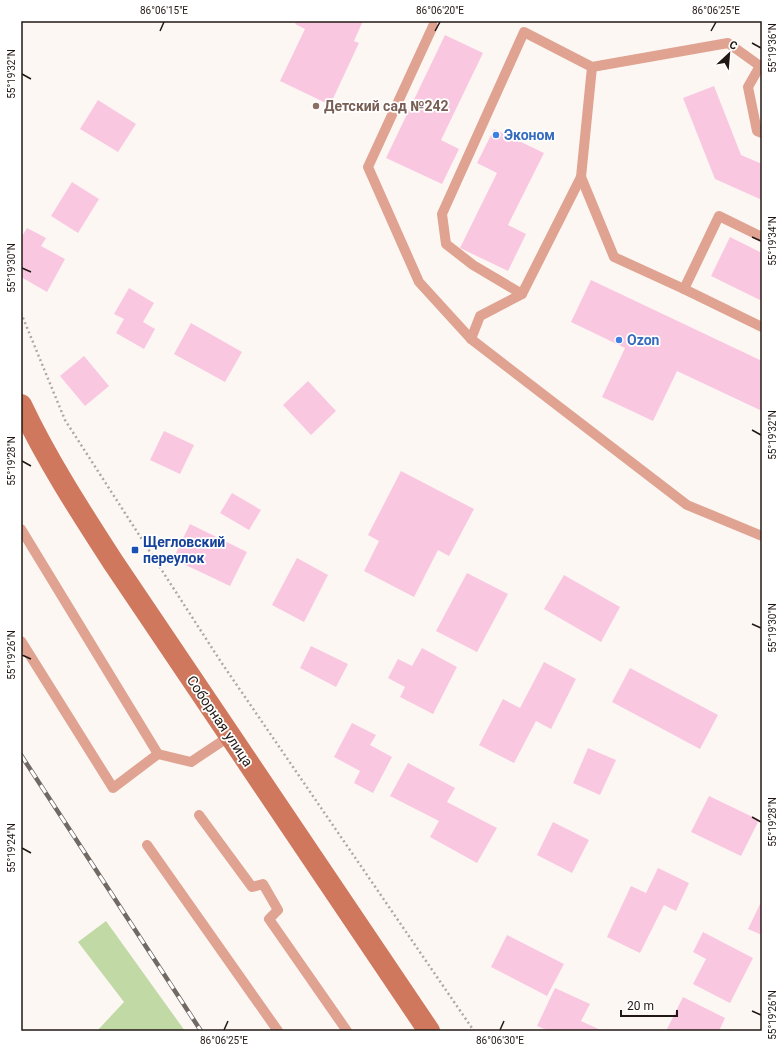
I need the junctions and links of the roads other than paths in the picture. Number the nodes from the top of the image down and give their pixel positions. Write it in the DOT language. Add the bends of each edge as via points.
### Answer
graph roads {
  1 [pos="433,26"];
  2 [pos="592,66"];
  3 [pos="761,66"];
  4 [pos="762,133"];
  5 [pos="581,177"];
  6 [pos="762,237"];
  7 [pos="684,289"];
  8 [pos="522,294"];
  9 [pos="762,327"];
  10 [pos="471,339"];
  11 [pos="21,405"];
  12 [pos="21,530"];
  13 [pos="762,536"];
  14 [pos="21,641"];
  15 [pos="230,736"];
  16 [pos="158,754"];
  17 [pos="199,815"];
  18 [pos="147,845"];
  19 [pos="278,1031"];
  20 [pos="347,1031"];
  21 [pos="429,1031"];
  1 -- 10 [label="lane" via="368,167 419,282"];
  2 -- 3 [label="lane" via="728,43"];
  2 -- 5 [label="lane"];
  2 -- 8 [label="lane" via="524,32 442,214 446,244 473,265"];
  3 -- 4 [label="lane" via="748,87 757,131"];
  5 -- 7 [label="lane" via="614,257"];
  5 -- 8 [label="lane"];
  6 -- 7 [label="lane" via="719,216"];
  7 -- 9 [label="lane"];
  8 -- 10 [label="lane" via="480,316"];
  10 -- 13 [label="lane" via="687,505"];
  11 -- 15 [label="street, Соборная улица" via="70,495"];
  12 -- 16 [label="lane"];
  14 -- 16 [label="lane" via="113,788"];
  15 -- 16 [label="lane" via="190,762"];
  15 -- 21 [label="street, Соборная улица"];
  17 -- 20 [label="lane" via="252,887 263,884 278,910 269,919"];
  18 -- 19 [label="lane"];
}
